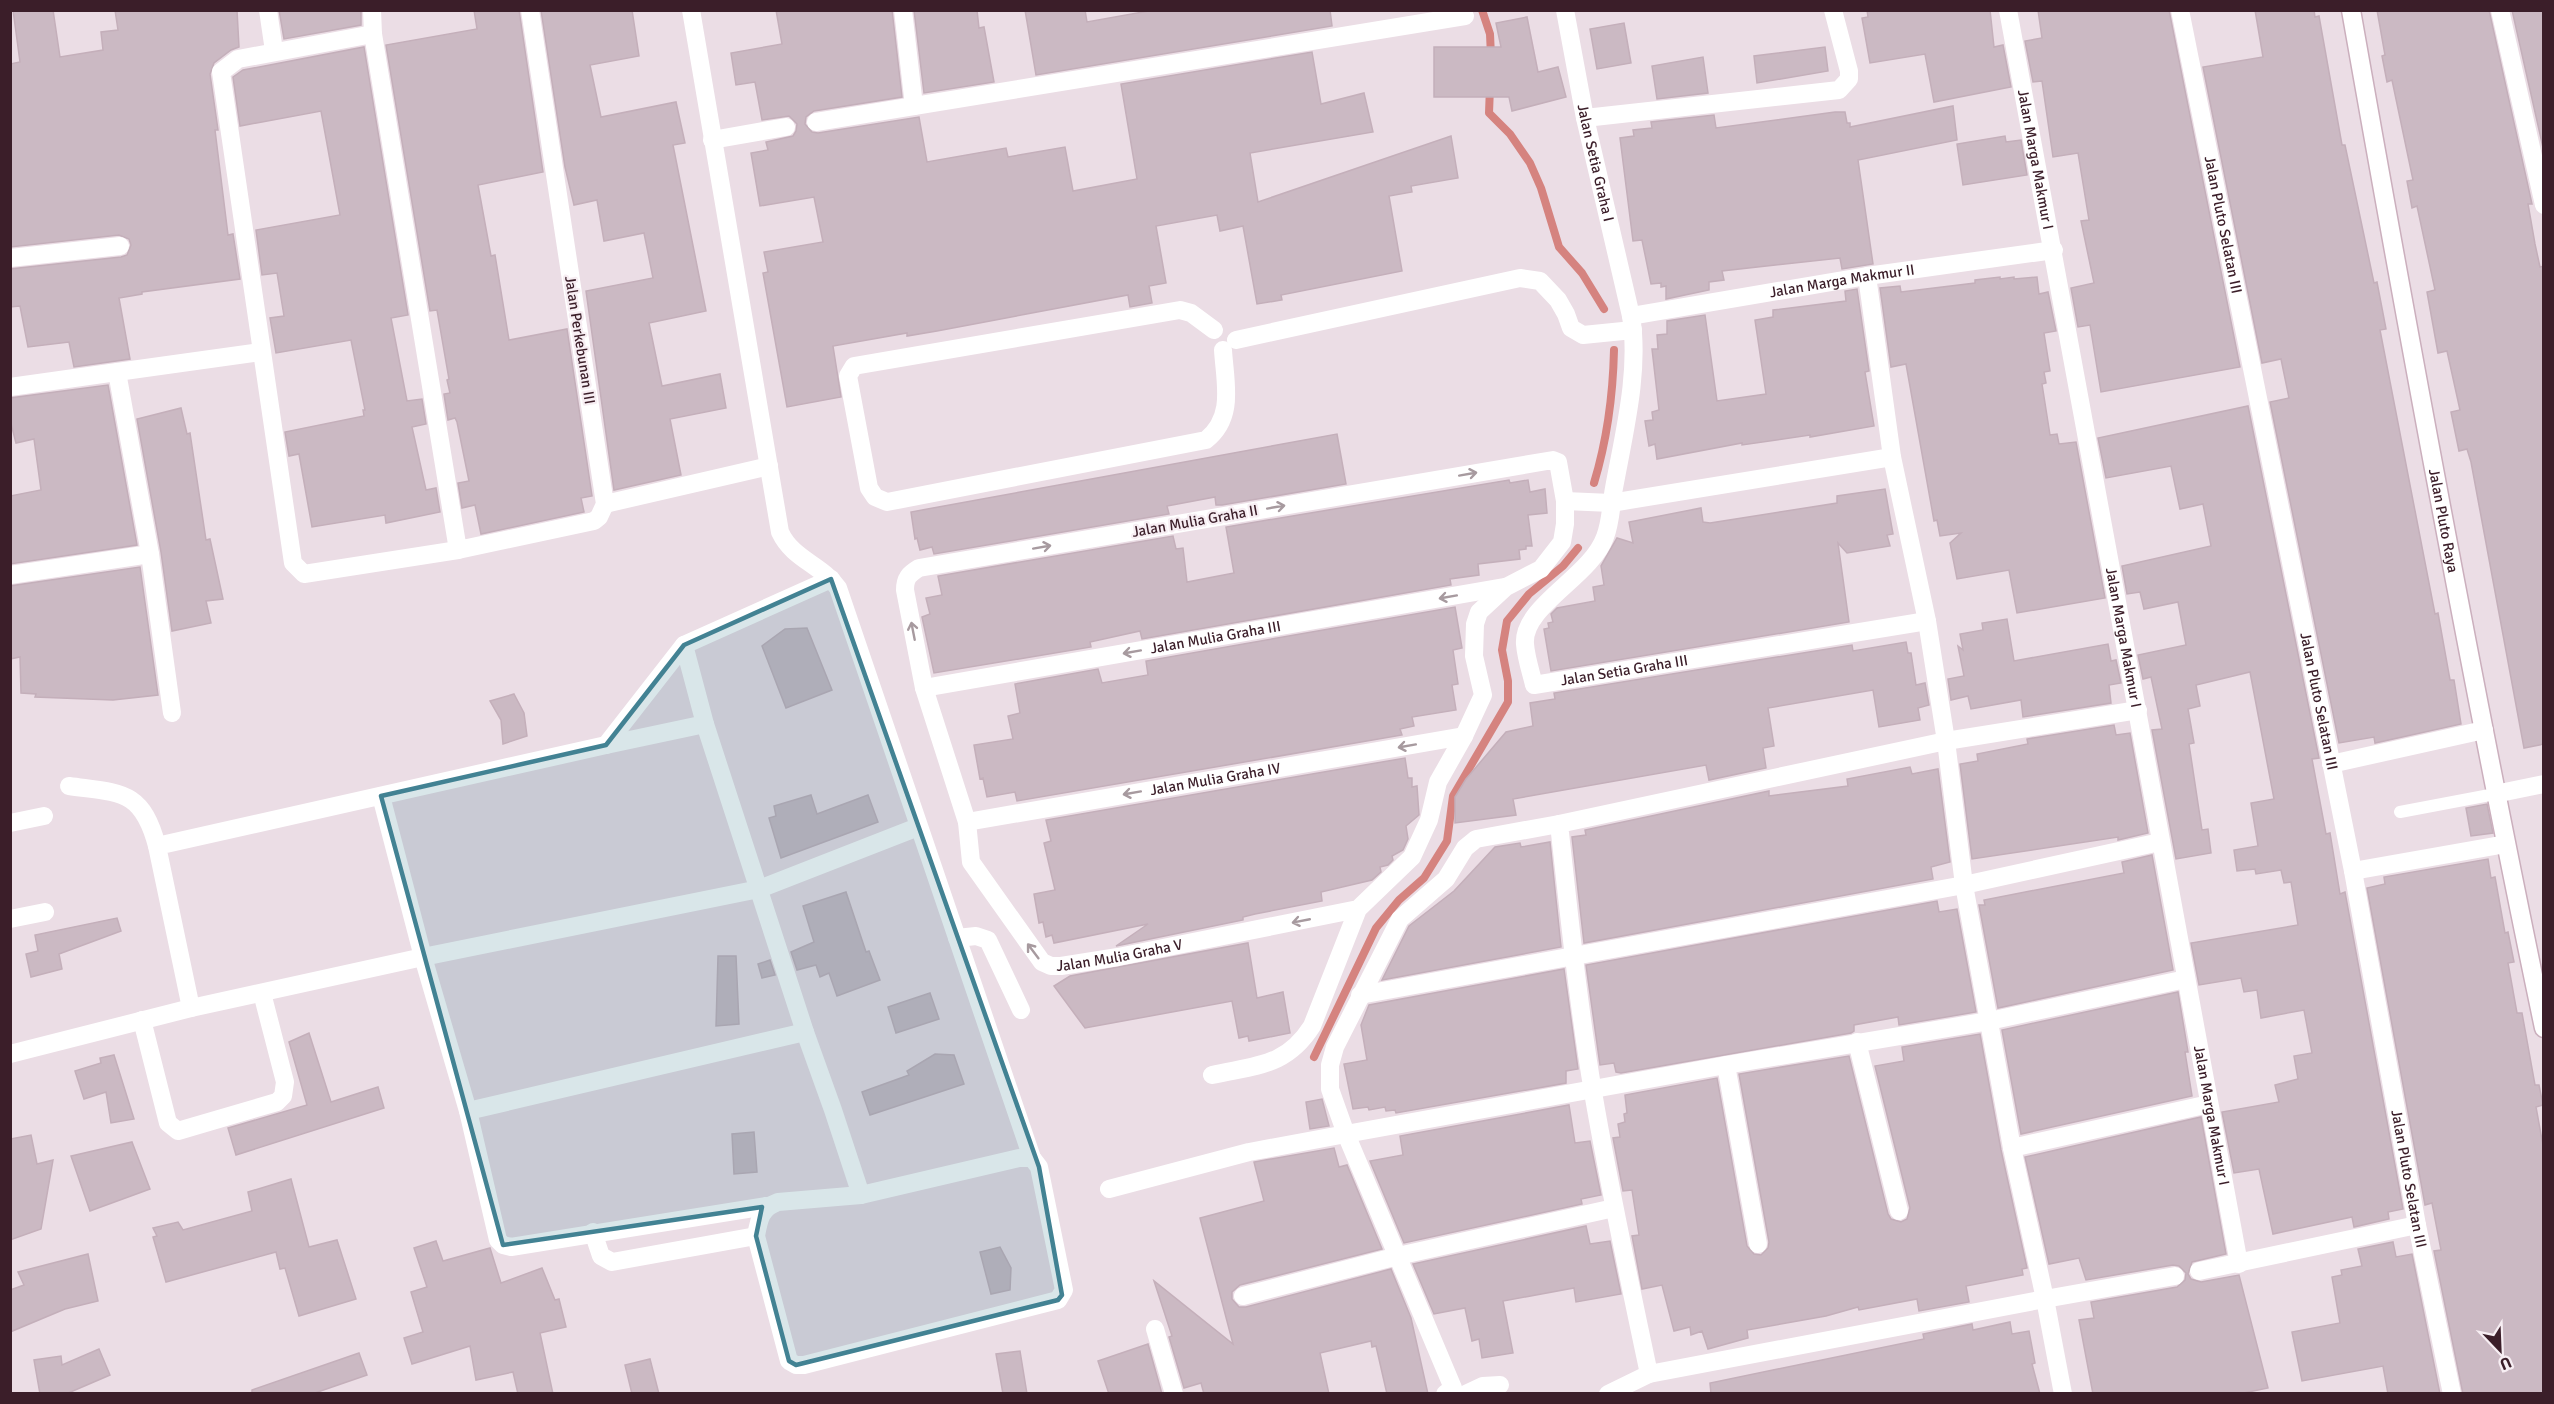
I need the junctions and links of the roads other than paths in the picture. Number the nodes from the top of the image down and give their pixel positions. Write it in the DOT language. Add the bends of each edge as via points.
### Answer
graph roads {
  1 [pos="268,10"];
  2 [pos="372,10"];
  3 [pos="530,10"];
  4 [pos="691,10"];
  5 [pos="903,10"];
  6 [pos="1565,10"];
  7 [pos="1833,10"];
  8 [pos="2008,10"];
  9 [pos="2180,10"];
  10 [pos="2351,10"];
  11 [pos="2500,10"];
  12 [pos="1465,16"];
  13 [pos="373,34"];
  14 [pos="274,51"];
  15 [pos="914,106"];
  16 [pos="1585,118"];
  17 [pos="816,122"];
  18 [pos="786,127"];
  19 [pos="712,140"];
  20 [pos="2544,205"];
  21 [pos="120,246"];
  22 [pos="2054,250"];
  23 [pos="10,258"];
  24 [pos="1867,276"];
  25 [pos="1632,323"];
  26 [pos="1229,345"];
  27 [pos="261,352"];
  28 [pos="117,372"];
  29 [pos="10,387"];
  30 [pos="1893,456"];
  31 [pos="769,466"];
  32 [pos="1565,501"];
  33 [pos="1611,503"];
  34 [pos="604,504"];
  35 [pos="458,550"];
  36 [pos="150,554"];
  37 [pos="10,575"];
  38 [pos="831,579"];
  39 [pos="1506,587"];
  40 [pos="1927,621"];
  41 [pos="684,645"];
  42 [pos="924,688"];
  43 [pos="2138,710"];
  44 [pos="172,713"];
  45 [pos="705,724"];
  46 [pos="2484,730"];
  47 [pos="1464,736"];
  48 [pos="1946,741"];
  49 [pos="606,745"];
  50 [pos="2331,764"];
  51 [pos="2544,784"];
  52 [pos="69,786"];
  53 [pos="2495,794"];
  54 [pos="381,796"];
  55 [pos="2400,812"];
  56 [pos="44,816"];
  57 [pos="967,822"];
  58 [pos="10,823"];
  59 [pos="1559,824"];
  60 [pos="918,827"];
  61 [pos="2160,843"];
  62 [pos="2505,844"];
  63 [pos="157,846"];
  64 [pos="2353,871"];
  65 [pos="1965,885"];
  66 [pos="759,889"];
  67 [pos="1358,909"];
  68 [pos="45,912"];
  69 [pos="10,919"];
  70 [pos="957,938"];
  71 [pos="1573,956"];
  72 [pos="423,957"];
  73 [pos="2186,979"];
  74 [pos="262,993"];
  75 [pos="1360,995"];
  76 [pos="191,1008"];
  77 [pos="1021,1010"];
  78 [pos="142,1020"];
  79 [pos="1989,1021"];
  80 [pos="2544,1028"];
  81 [pos="805,1032"];
  82 [pos="1857,1042"];
  83 [pos="10,1054"];
  84 [pos="1726,1065"];
  85 [pos="1212,1075"];
  86 [pos="1593,1090"];
  87 [pos="2209,1104"];
  88 [pos="468,1111"];
  89 [pos="1346,1134"];
  90 [pos="2012,1148"];
  91 [pos="1032,1158"];
  92 [pos="1109,1189"];
  93 [pos="861,1195"];
  94 [pos="766,1206"];
  95 [pos="1614,1208"];
  96 [pos="1899,1211"];
  97 [pos="2417,1225"];
  98 [pos="593,1232"];
  99 [pos="756,1236"];
  100 [pos="1758,1244"];
  101 [pos="1398,1256"];
  102 [pos="2239,1264"];
  103 [pos="2199,1271"];
  104 [pos="2175,1276"];
  105 [pos="1243,1296"];
  106 [pos="2045,1299"];
  107 [pos="1155,1329"];
  108 [pos="1649,1374"];
  109 [pos="1500,1385"];
  110 [pos="1456,1392"];
  111 [pos="1174,1394"];
  112 [pos="1608,1394"];
  113 [pos="2063,1394"];
  114 [pos="2452,1394"];
  1 -- 14 [label="street"];
  2 -- 13 [label="street"];
  3 -- 34 [label="street, Jalan Perkebunan III"];
  4 -- 19 [label="street"];
  5 -- 15 [label="street"];
  6 -- 16 [label="street, Jalan Setia Graha I"];
  7 -- 16 [label="street" via="1849,71 1849,79 1839,90"];
  8 -- 22 [label="street, Jalan Marga Makmur I"];
  9 -- 50 [label="street, Jalan Pluto Selatan III"];
  10 -- 46 [label="street, Jalan Pluto Raya" via="2412,357"];
  11 -- 20 [label="street"];
  12 -- 15 [label="street"];
  13 -- 14 [label="street"];
  13 -- 35 [label="street"];
  14 -- 27 [label="street" via="238,59 221,72 220,78"];
  15 -- 17 [label="street"];
  16 -- 25 [label="street, Jalan Setia Graha I"];
  18 -- 19 [label="street"];
  19 -- 31 [label="street"];
  21 -- 23 [label="street"];
  22 -- 24 [label="street, Jalan Marga Makmur II"];
  22 -- 43 [label="street, Jalan Marga Makmur I"];
  24 -- 25 [label="street, Jalan Marga Makmur II"];
  24 -- 30 [label="street"];
  25 -- 26 [label="street, Jalan Marga Makmur II" via="1583,335 1571,328 1558,300 1540,281 1520,278"];
  25 -- 33 [label="street, Jalan Setia Graha I" via="1626,424"];
  26 -- 26 [label="street" via="1226,410 1221,426 1206,440 887,502 875,497 869,488 848,376 854,366 1180,310 1214,330 1211,339 1215,347"];
  27 -- 28 [label="street"];
  27 -- 35 [label="street" via="297,570 304,574"];
  28 -- 29 [label="street"];
  28 -- 36 [label="street"];
  30 -- 33 [label="street"];
  30 -- 40 [label="street"];
  31 -- 34 [label="street"];
  31 -- 38 [label="street" via="785,543"];
  32 -- 33 [label="street"];
  32 -- 39 [label="street" via="1562,542 1541,569"];
  42 -- 32 [label="street, Jalan Mulia Graha II, one-way" via="905,590 905,580 919,568 1553,460 1560,468"];
  33 -- 40 [label="street, Jalan Setia Graha III" via="1605,538 1594,555 1528,626 1525,643 1534,685"];
  34 -- 35 [label="street" via="594,521"];
  36 -- 37 [label="street"];
  36 -- 44 [label="street"];
  38 -- 41 [label="street"];
  38 -- 60 [label="street" via="838,588"];
  39 -- 42 [label="street, Jalan Mulia Graha III, one-way"];
  39 -- 47 [label="street" via="1483,607 1475,624 1474,656 1483,695"];
  40 -- 48 [label="street"];
  41 -- 45 [label="street"];
  41 -- 49 [label="street"];
  42 -- 57 [label="street, Jalan Mulia Graha V"];
  43 -- 48 [label="street"];
  43 -- 61 [label="street, Jalan Marga Makmur I"];
  45 -- 49 [label="street"];
  45 -- 66 [label="street"];
  46 -- 50 [label="street"];
  46 -- 53 [label="street, Jalan Pluto Raya"];
  47 -- 57 [label="street, Jalan Mulia Graha IV, one-way"];
  47 -- 67 [label="street" via="1438,782 1412,857"];
  48 -- 59 [label="street"];
  48 -- 65 [label="street"];
  49 -- 54 [label="street"];
  50 -- 64 [label="street, Jalan Pluto Selatan III"];
  51 -- 53 [label="street"];
  52 -- 63 [label="street" via="121,793 140,806 152,825"];
  53 -- 55 [label="lane"];
  53 -- 62 [label="street, Jalan Pluto Raya"];
  54 -- 63 [label="street"];
  54 -- 72 [label="street"];
  56 -- 58 [label="street"];
  67 -- 57 [label="street, Jalan Mulia Graha V, one-way" via="1118,957 1051,966 1036,956 973,867"];
  59 -- 71 [label="street"];
  59 -- 75 [label="street" via="1476,839 1465,848 1446,879 1400,919"];
  60 -- 66 [label="street"];
  60 -- 70 [label="street"];
  61 -- 65 [label="street"];
  61 -- 73 [label="street, Jalan Marga Makmur I"];
  62 -- 64 [label="street"];
  62 -- 80 [label="street, Jalan Pluto Raya"];
  63 -- 76 [label="street"];
  64 -- 97 [label="street, Jalan Pluto Selatan III"];
  65 -- 71 [label="street"];
  65 -- 79 [label="street"];
  66 -- 72 [label="street"];
  66 -- 81 [label="street"];
  67 -- 85 [label="street" via="1304,1039 1290,1054 1277,1060"];
  68 -- 69 [label="street"];
  70 -- 77 [label="street" via="982,936 988,940"];
  70 -- 91 [label="street"];
  71 -- 75 [label="street"];
  71 -- 86 [label="street"];
  72 -- 74 [label="street"];
  72 -- 88 [label="street"];
  73 -- 79 [label="street"];
  73 -- 87 [label="street, Jalan Marga Makmur I"];
  74 -- 76 [label="street"];
  74 -- 78 [label="street" via="285,1082 283,1096 277,1102 178,1131 168,1123"];
  75 -- 89 [label="street" via="1330,1065 1330,1089"];
  76 -- 78 [label="street"];
  78 -- 83 [label="street"];
  79 -- 82 [label="street"];
  79 -- 90 [label="street"];
  81 -- 88 [label="street"];
  81 -- 93 [label="street"];
  82 -- 84 [label="street"];
  82 -- 96 [label="street"];
  84 -- 86 [label="street"];
  84 -- 100 [label="street"];
  86 -- 89 [label="street"];
  86 -- 95 [label="street"];
  87 -- 90 [label="street"];
  87 -- 102 [label="street, Jalan Marga Makmur I"];
  88 -- 98 [label="street" via="498,1240 503,1245 511,1247"];
  89 -- 92 [label="street" via="1249,1152"];
  89 -- 101 [label="street"];
  90 -- 106 [label="street"];
  91 -- 93 [label="street"];
  91 -- 99 [label="street" via="1039,1167 1064,1290 1058,1300 796,1365 789,1361"];
  93 -- 94 [label="street"];
  94 -- 98 [label="street"];
  94 -- 99 [label="street"];
  95 -- 101 [label="street"];
  95 -- 108 [label="street"];
  97 -- 102 [label="street"];
  97 -- 114 [label="street, Jalan Pluto Selatan III"];
  98 -- 99 [label="street" via="601,1256 612,1262"];
  101 -- 105 [label="street"];
  101 -- 110 [label="street"];
  102 -- 103 [label="street"];
  104 -- 106 [label="street"];
  106 -- 108 [label="street"];
  106 -- 113 [label="street"];
  107 -- 111 [label="street"];
  108 -- 112 [label="street"];
  109 -- 110 [label="street"];
}
